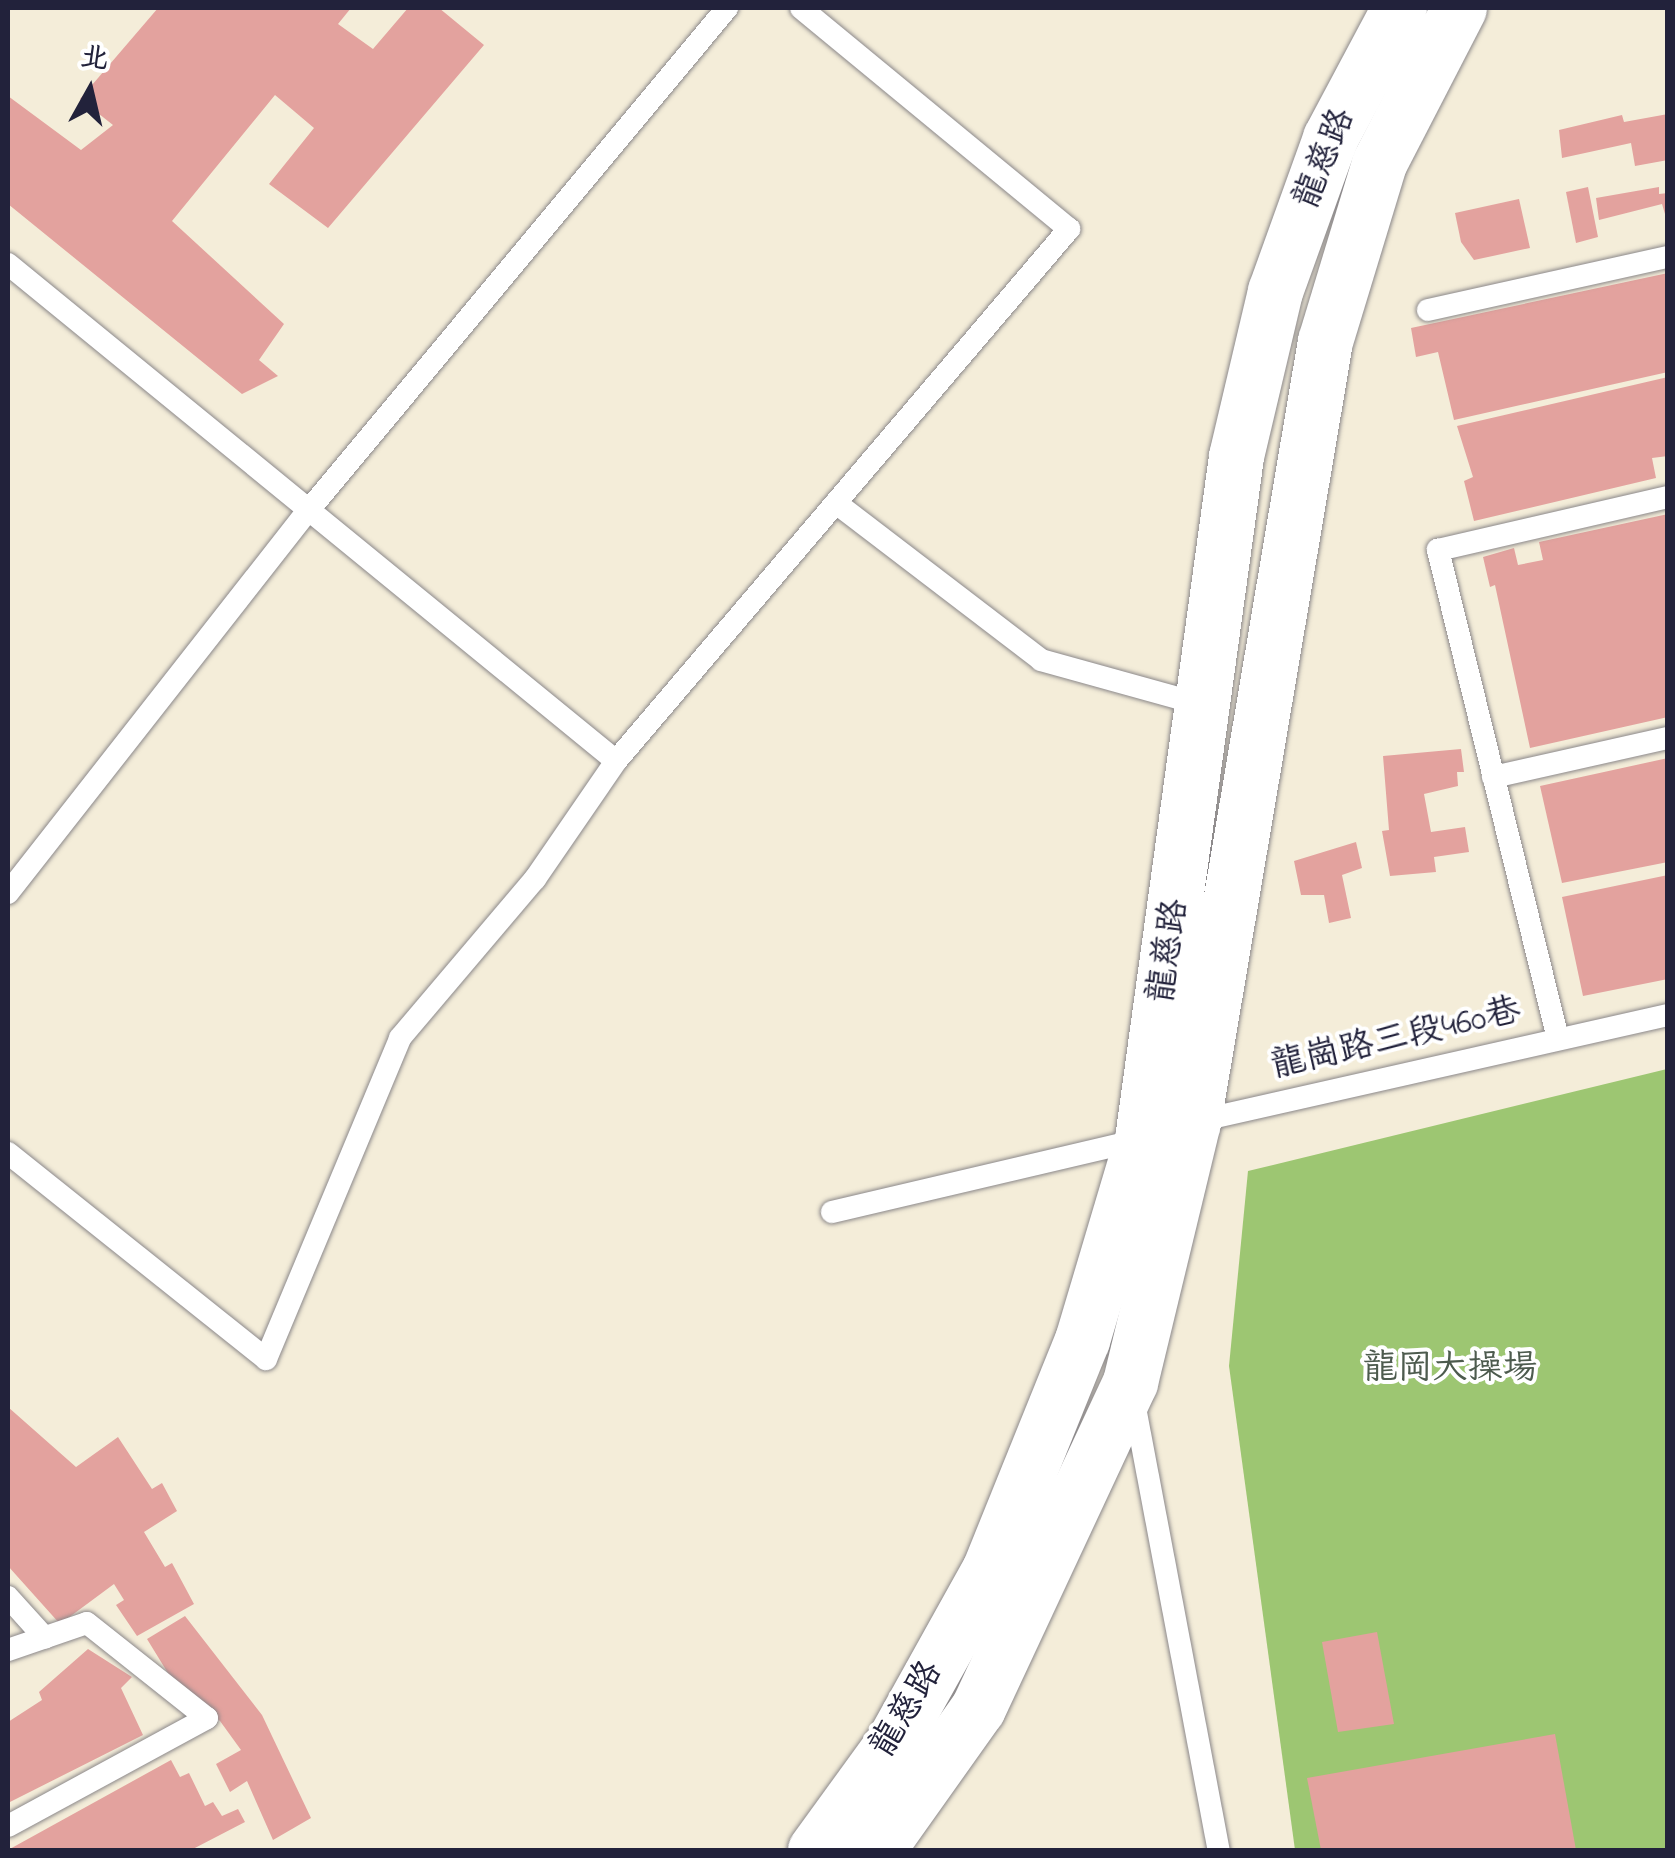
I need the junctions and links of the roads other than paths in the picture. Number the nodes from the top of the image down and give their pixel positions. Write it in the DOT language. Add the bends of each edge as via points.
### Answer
graph roads {
  1 [pos="727,8"];
  2 [pos="800,8"];
  3 [pos="1399,8"];
  4 [pos="1460,8"];
  5 [pos="1668,257"];
  6 [pos="8,264"];
  7 [pos="1428,310"];
  8 [pos="1668,497"];
  9 [pos="836,503"];
  10 [pos="308,512"];
  11 [pos="1203,704"];
  12 [pos="1668,738"];
  13 [pos="616,761"];
  14 [pos="1492,777"];
  15 [pos="8,894"];
  16 [pos="1668,1015"];
  17 [pos="1558,1039"];
  18 [pos="1192,1122"];
  19 [pos="1142,1139"];
  20 [pos="8,1153"];
  21 [pos="832,1212"];
  22 [pos="1130,1382"];
  23 [pos="8,1597"];
  24 [pos="45,1638"];
  25 [pos="8,1650"];
  26 [pos="8,1826"];
  27 [pos="816,1850"];
  28 [pos="877,1850"];
  29 [pos="1218,1850"];
  1 -- 10 [label="lane"];
  2 -- 9 [label="lane" via="1069,229"];
  3 -- 11 [label="street, 龍慈路" via="1330,138 1275,291 1236,456"];
  4 -- 18 [label="street, 龍慈路" via="1378,163 1325,341"];
  5 -- 7 [label="lane"];
  6 -- 10 [label="lane"];
  8 -- 14 [label="lane" via="1438,550"];
  9 -- 11 [label="lane" via="1041,660"];
  9 -- 13 [label="lane"];
  10 -- 13 [label="lane"];
  10 -- 15 [label="lane"];
  11 -- 19 [label="street, 龍慈路"];
  12 -- 14 [label="lane"];
  13 -- 20 [label="lane" via="535,879 400,1038 266,1359"];
  14 -- 17 [label="lane"];
  16 -- 17 [label="lane, 龍崗路三段460巷"];
  17 -- 18 [label="lane, 龍崗路三段460巷"];
  18 -- 19 [label="lane, 龍崗路三段460巷"];
  18 -- 22 [label="street, 龍慈路"];
  19 -- 21 [label="lane, 龍崗路三段460巷"];
  19 -- 27 [label="street, 龍慈路" via="1082,1340 989,1570 892,1744"];
  22 -- 28 [label="street, 龍慈路" via="978,1708"];
  22 -- 29 [label="lane"];
  23 -- 24 [label="lane"];
  24 -- 25 [label="lane"];
  24 -- 26 [label="lane" via="87,1623 207,1718"];
}
